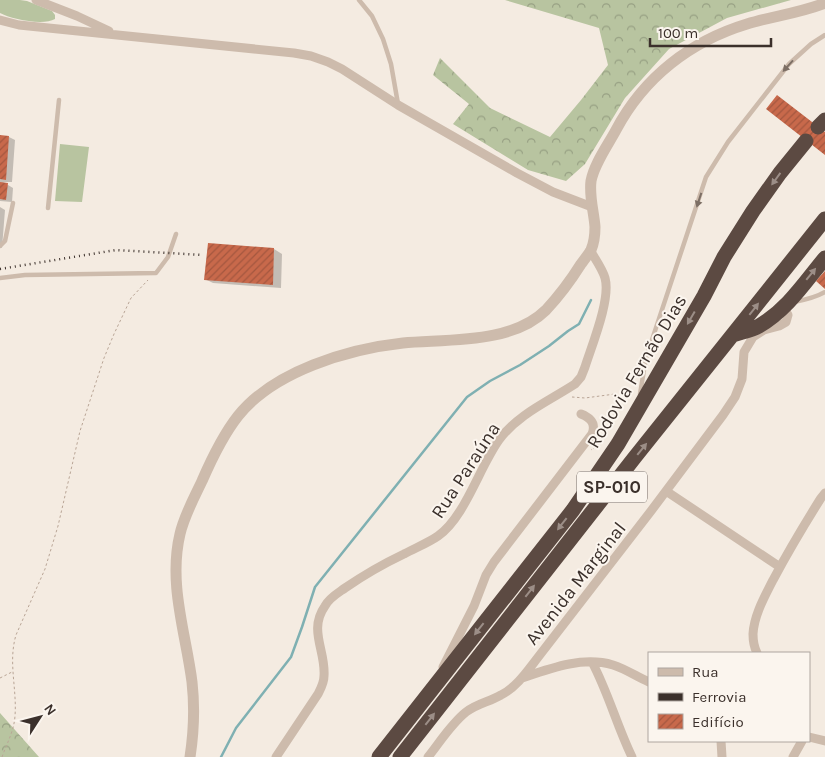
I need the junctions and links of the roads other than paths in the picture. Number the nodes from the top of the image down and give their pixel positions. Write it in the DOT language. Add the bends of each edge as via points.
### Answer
graph roads {
  1 [pos="36,0"];
  2 [pos="359,0"];
  3 [pos="825,4"];
  4 [pos="61,10"];
  5 [pos="0,20"];
  6 [pos="56,28"];
  7 [pos="117,35"];
  8 [pos="825,35"];
  9 [pos="58,100"];
  10 [pos="398,105"];
  11 [pos="806,141"];
  12 [pos="13,203"];
  13 [pos="592,207"];
  14 [pos="48,208"];
  15 [pos="825,219"];
  16 [pos="176,234"];
  17 [pos="0,246"];
  18 [pos="590,250"];
  19 [pos="825,258"];
  20 [pos="0,278"];
  21 [pos="825,292"];
  22 [pos="786,305"];
  23 [pos="733,335"];
  24 [pos="637,411"];
  25 [pos="581,414"];
  26 [pos="666,491"];
  27 [pos="825,493"];
  28 [pos="780,567"];
  29 [pos="757,652"];
  30 [pos="592,662"];
  31 [pos="522,678"];
  32 [pos="648,682"];
  33 [pos="433,687"];
  34 [pos="810,736"];
  35 [pos="721,742"];
  36 [pos="801,742"];
  37 [pos="825,742"];
  38 [pos="190,757"];
  39 [pos="276,757"];
  40 [pos="379,757"];
  41 [pos="400,757"];
  42 [pos="428,757"];
  43 [pos="632,757"];
  44 [pos="722,757"];
  45 [pos="793,757"];
  1 -- 4 [label="street"];
  2 -- 10 [label="lane" via="372,16 383,40"];
  3 -- 13 [label="street" via="719,34 666,67 622,119 598,163 590,189"];
  4 -- 6 [label="street"];
  4 -- 7 [label="street"];
  5 -- 6 [label="street"];
  6 -- 7 [label="street"];
  7 -- 10 [label="street" via="310,56 342,69"];
  8 -- 24 [label="lane, one-way" via="789,64 728,142 706,177 646,358"];
  9 -- 14 [label="lane"];
  10 -- 13 [label="street" via="553,192"];
  11 -- 24 [label="highway, Rodovia Fernão Dias / SP-010, one-way" via="753,211 724,257"];
  12 -- 17 [label="lane" via="5,241"];
  13 -- 18 [label="street" via="595,226"];
  23 -- 15 [label="highway, SP-010, one-way"];
  16 -- 20 [label="lane" via="168,257 156,273"];
  18 -- 38 [label="street" via="546,310 520,328 480,337 378,347 330,359 269,387 238,416 224,435 187,514 176,557 178,602 194,709"];
  18 -- 39 [label="street, Rua Paraúna" via="605,278 607,291 581,376 575,384 524,416 500,439 454,521 437,537 356,580 325,605 317,628 323,684"];
  22 -- 19 [label="highway, one-way"];
  21 -- 22 [label="lane"];
  22 -- 23 [label="highway" via="758,326"];
  22 -- 26 [label="street, Avenida Marginal" via="786,322 753,337 744,352 742,379 735,397"];
  41 -- 23 [label="highway, SP-010, one-way"];
  24 -- 33 [label="highway, Rodovia Fernão Dias / SP-010, one-way" via="573,510"];
  25 -- 33 [label="street" via="590,418 592,434 494,562"];
  26 -- 28 [label="street"];
  26 -- 31 [label="street, Avenida Marginal"];
  27 -- 28 [label="street"];
  28 -- 29 [label="street" via="754,625"];
  30 -- 31 [label="street" via="578,662"];
  30 -- 32 [label="street" via="614,666"];
  30 -- 43 [label="street"];
  31 -- 42 [label="street, Avenida Marginal" via="501,696 476,705 460,718"];
  33 -- 40 [label="highway, Rodovia Fernão Dias / SP-010"];
  34 -- 37 [label="street"];
  35 -- 44 [label="street"];
  36 -- 45 [label="street"];
}
